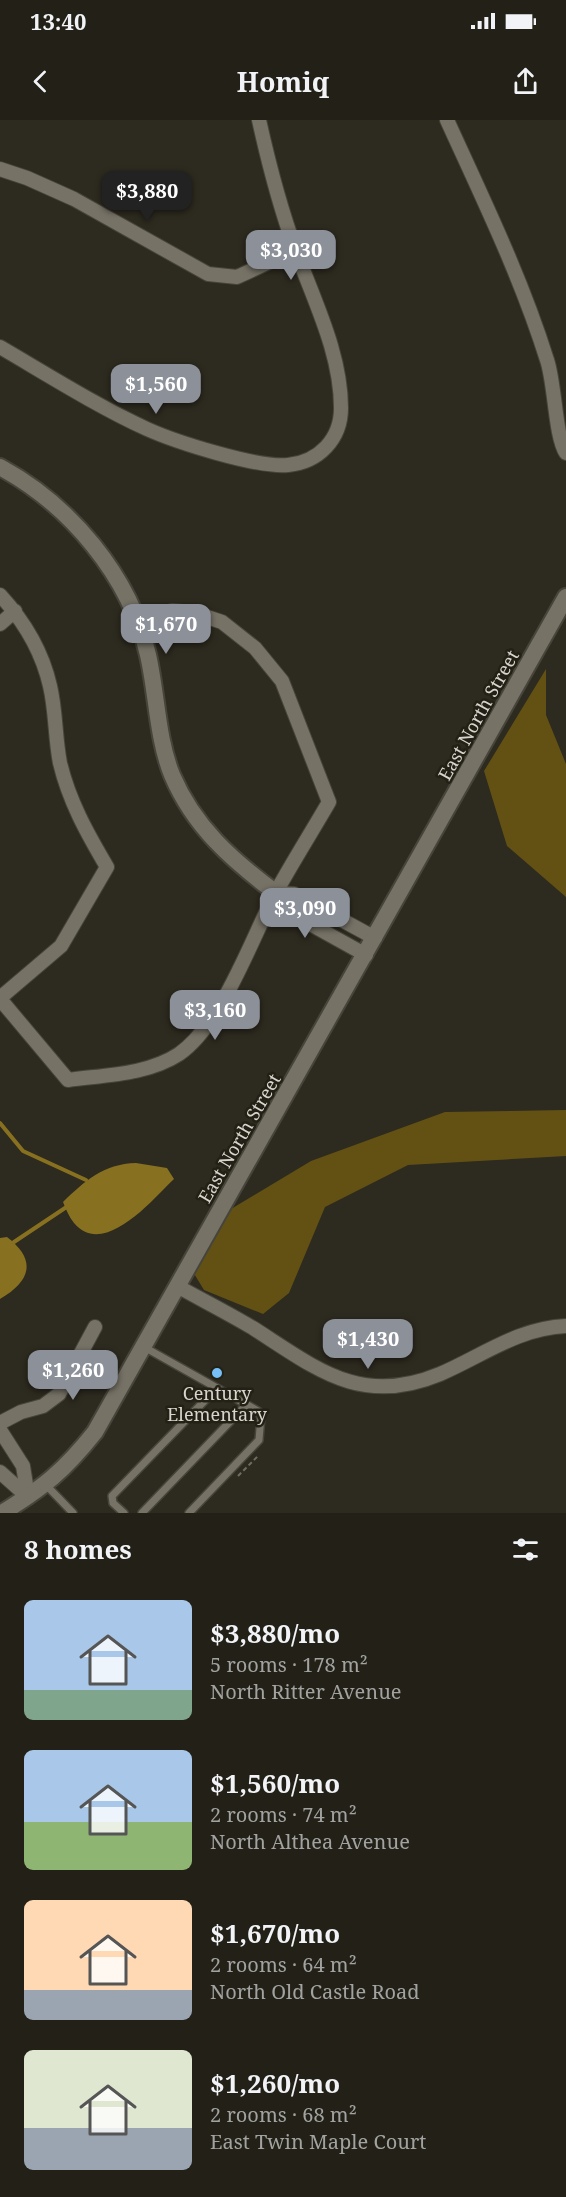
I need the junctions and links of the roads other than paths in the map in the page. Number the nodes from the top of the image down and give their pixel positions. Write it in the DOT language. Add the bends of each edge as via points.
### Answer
graph roads {
  1 [pos="259,120"];
  2 [pos="447,120"];
  3 [pos="0,169"];
  4 [pos="295,250"];
  5 [pos="0,347"];
  6 [pos="566,453"];
  7 [pos="0,467"];
  8 [pos="0,595"];
  9 [pos="566,597"];
  10 [pos="15,611"];
  11 [pos="0,624"];
  12 [pos="140,624"];
  13 [pos="276,893"];
  14 [pos="375,938"];
  15 [pos="366,955"];
  16 [pos="0,998"];
  17 [pos="177,1286"];
  18 [pos="566,1326"];
  19 [pos="94,1328"];
  20 [pos="144,1347"];
  21 [pos="217,1388"];
  22 [pos="246,1405"];
  23 [pos="0,1423"];
  24 [pos="0,1430"];
  25 [pos="0,1472"];
  26 [pos="46,1485"];
  27 [pos="28,1497"];
  28 [pos="10,1511"];
  29 [pos="73,1513"];
  30 [pos="123,1513"];
  31 [pos="142,1513"];
  32 [pos="189,1513"];
  1 -- 4 [label="street" via="273,187"];
  2 -- 6 [label="street" via="531,310 548,363"];
  3 -- 4 [label="street" via="74,199 208,274 237,277"];
  4 -- 5 [label="street" via="328,332 341,408 338,427 328,446 307,460 283,465 192,445 130,420"];
  7 -- 12 [label="street" via="21,478 60,509 94,546 120,584"];
  8 -- 10 [label="street"];
  9 -- 14 [label="street, East North Street"];
  10 -- 11 [label="street"];
  10 -- 16 [label="street" via="36,644 50,686 60,762 78,817 107,867 61,946"];
  12 -- 13 [label="street" via="172,775 211,838 234,862"];
  12 -- 13 [label="street" via="172,611 222,622 255,648 282,681 329,802"];
  13 -- 14 [label="street" via="294,894"];
  13 -- 15 [label="street" via="285,910"];
  13 -- 16 [label="street" via="204,1029 179,1054 145,1069 68,1080"];
  14 -- 15 [label="street, East North Street"];
  15 -- 17 [label="street, East North Street"];
  17 -- 18 [label="street" via="250,1326 315,1369 362,1386 422,1382 526,1332"];
  17 -- 20 [label="street, East North Street"];
  19 -- 23 [label="street" via="59,1394 43,1406"];
  20 -- 21 [label="lane"];
  20 -- 26 [label="street, East North Street" via="95,1432"];
  21 -- 22 [label="lane"];
  21 -- 30 [label="lane" via="112,1496"];
  22 -- 31 [label="lane"];
  22 -- 32 [label="lane" via="261,1416 259,1440"];
  24 -- 27 [label="street" via="23,1466"];
  25 -- 27 [label="street"];
  26 -- 27 [label="street, East North Street"];
  26 -- 29 [label="lane"];
  27 -- 28 [label="street, East North Street"];
}
